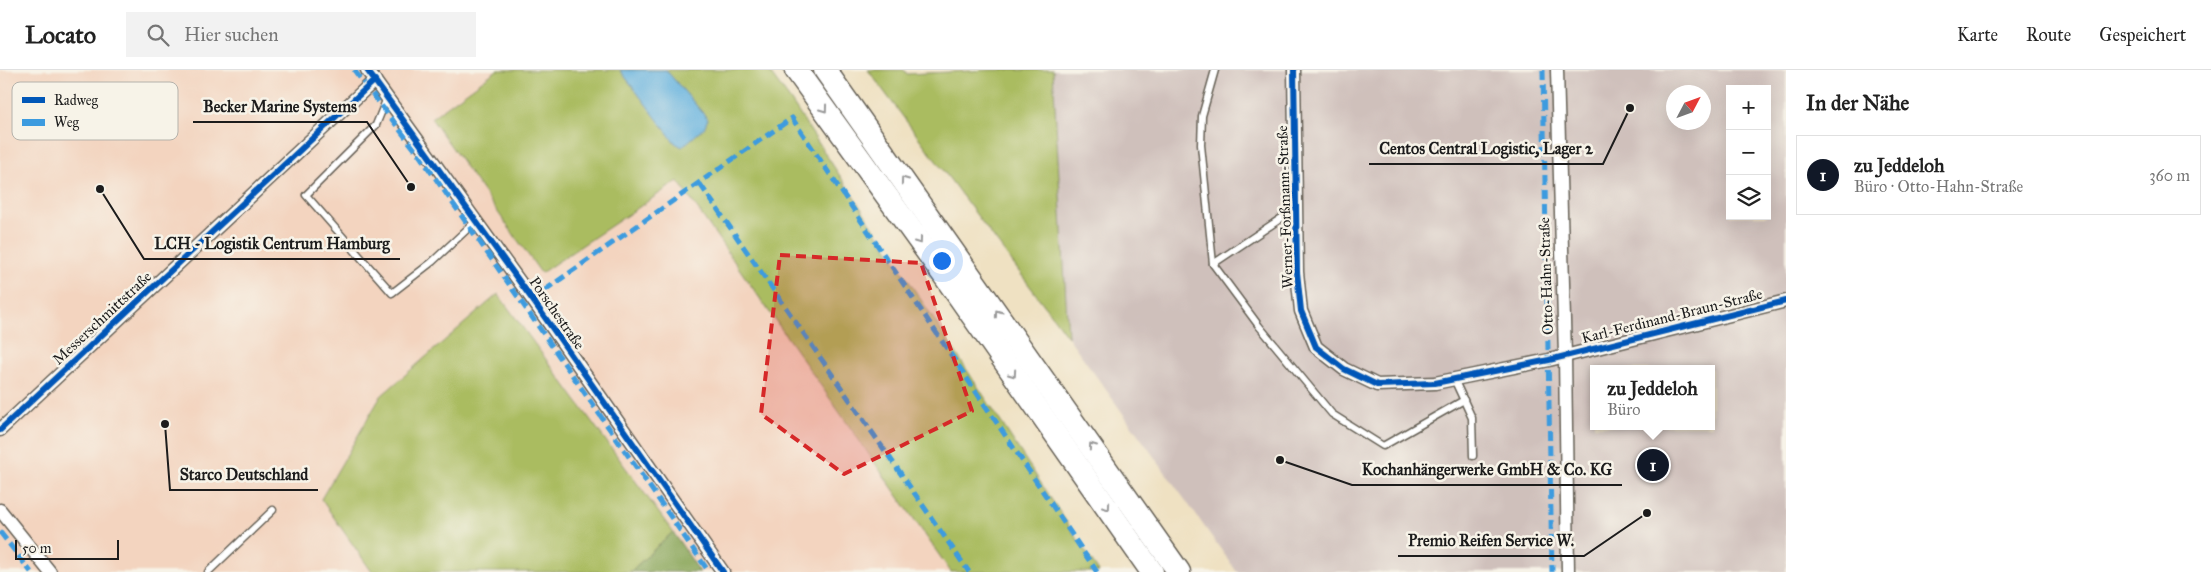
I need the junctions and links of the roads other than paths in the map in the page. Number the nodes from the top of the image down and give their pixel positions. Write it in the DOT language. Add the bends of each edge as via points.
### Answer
graph roads {
  1 [pos="796,70"];
  2 [pos="825,70"];
  3 [pos="1215,70"];
  4 [pos="1294,70"];
  5 [pos="1556,70"];
  6 [pos="371,75"];
  7 [pos="388,98"];
  8 [pos="1296,209"];
  9 [pos="476,221"];
  10 [pos="1213,264"];
  11 [pos="1786,301"];
  12 [pos="1565,356"];
  13 [pos="1454,380"];
  14 [pos="1464,400"];
  15 [pos="0,430"];
  16 [pos="1473,456"];
  17 [pos="0,510"];
  18 [pos="273,510"];
  19 [pos="50,572"];
  20 [pos="208,572"];
  21 [pos="723,572"];
  22 [pos="1152,572"];
  23 [pos="1179,572"];
  24 [pos="1568,572"];
  1 -- 22 [label="highway, one-way"];
  23 -- 2 [label="highway, one-way"];
  3 -- 10 [label="lane" via="1202,116 1201,145"];
  4 -- 8 [label="street, Werner-Forßmann-Straße"];
  5 -- 12 [label="street, Otto-Hahn-Straße"];
  6 -- 7 [label="street, Porschestraße"];
  6 -- 15 [label="street, Messerschmittstraße"];
  7 -- 9 [label="street, Porschestraße"];
  7 -- 9 [label="lane" via="376,125 306,195 392,293"];
  8 -- 10 [label="lane"];
  8 -- 13 [label="street, Werner-Forßmann-Straße" via="1301,311 1316,347 1344,369 1377,385"];
  9 -- 21 [label="street, Porschestraße"];
  10 -- 14 [label="lane" via="1332,414 1383,446"];
  11 -- 12 [label="street, Karl-Ferdinand-Braun-Straße"];
  12 -- 13 [label="street, Werner-Forßmann-Straße"];
  12 -- 24 [label="street, Otto-Hahn-Straße"];
  13 -- 14 [label="lane"];
  14 -- 16 [label="lane" via="1472,418"];
  17 -- 19 [label="street"];
  18 -- 20 [label="lane"];
}
